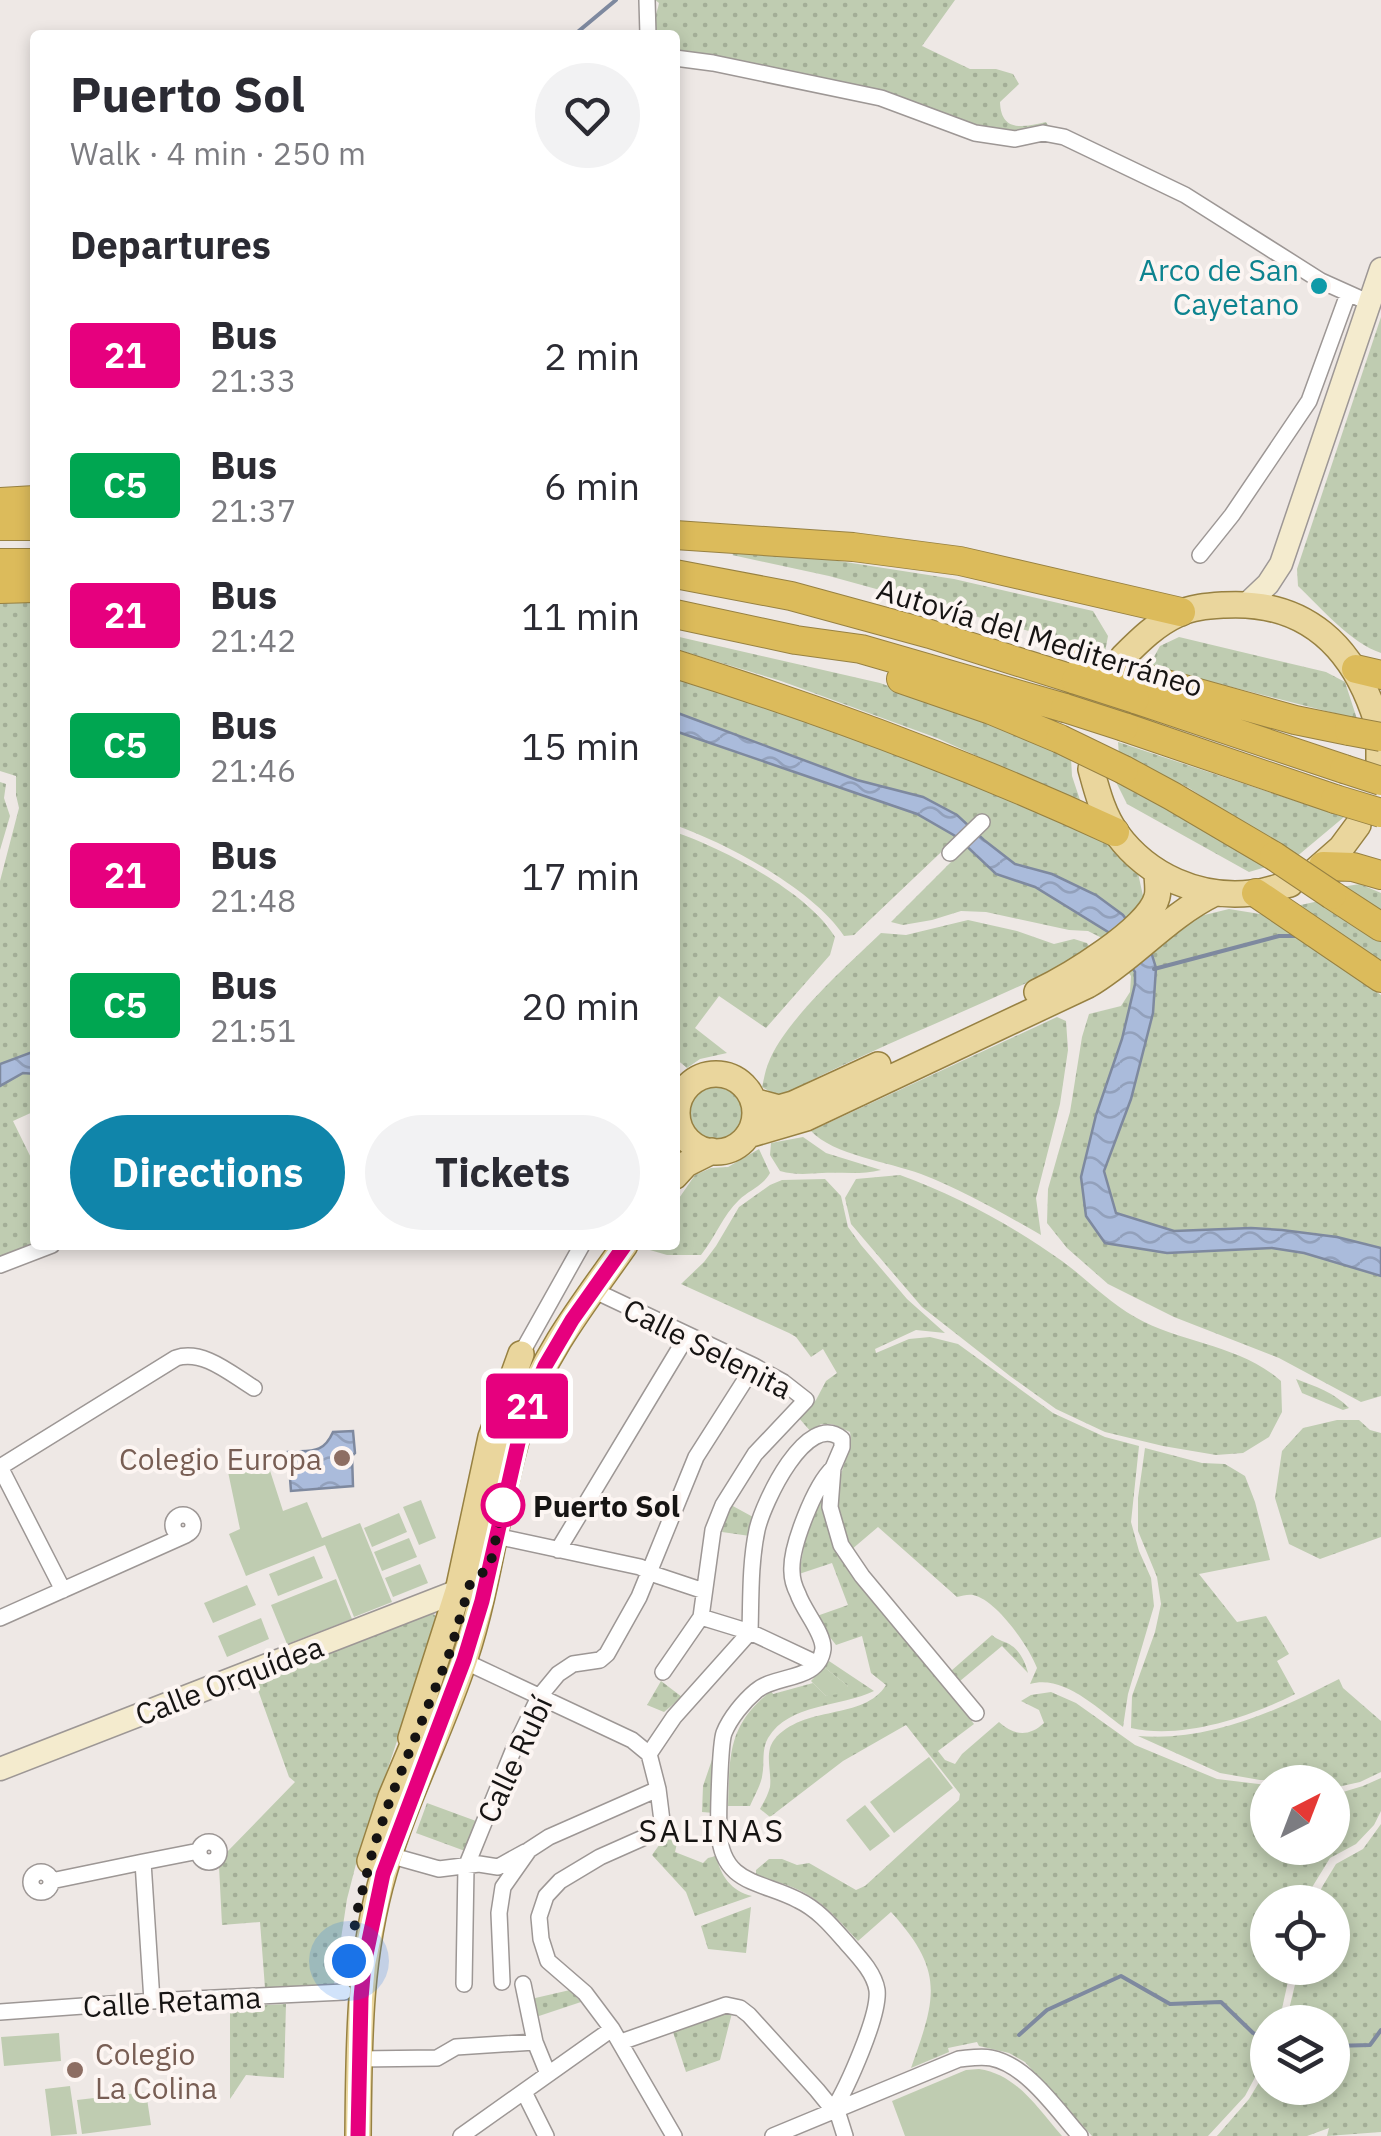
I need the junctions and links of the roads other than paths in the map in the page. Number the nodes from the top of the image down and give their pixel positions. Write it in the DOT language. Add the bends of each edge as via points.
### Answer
graph roads {
  1 [pos="647,0"];
  2 [pos="648,30"];
  3 [pos="680,59"];
  4 [pos="1381,270"];
  5 [pos="1348,294"];
  6 [pos="1370,303"];
  7 [pos="30,500"];
  8 [pos="0,502"];
  9 [pos="0,526"];
  10 [pos="30,526"];
  11 [pos="680,535"];
  12 [pos="1200,555"];
  13 [pos="30,563"];
  14 [pos="0,564"];
  15 [pos="1281,564"];
  16 [pos="680,575"];
  17 [pos="30,588"];
  18 [pos="0,589"];
  19 [pos="1247,604"];
  20 [pos="1181,612"];
  21 [pos="1292,614"];
  22 [pos="680,615"];
  23 [pos="796,640"];
  24 [pos="1123,658"];
  25 [pos="680,666"];
  26 [pos="1368,672"];
  27 [pos="1140,689"];
  28 [pos="1379,750"];
  29 [pos="1091,769"];
  30 [pos="1370,819"];
  31 [pos="982,822"];
  32 [pos="1115,832"];
  33 [pos="950,852"];
  34 [pos="1320,868"];
  35 [pos="1157,872"];
  36 [pos="1381,875"];
  37 [pos="1290,884"];
  38 [pos="1215,893"];
  39 [pos="1256,893"];
  40 [pos="1153,922"];
  41 [pos="1381,926"];
  42 [pos="1104,965"];
  43 [pos="1381,978"];
  44 [pos="682,1086"];
  45 [pos="754,1101"];
  46 [pos="680,1134"];
  47 [pos="748,1135"];
  48 [pos="712,1151"];
  49 [pos="680,1171"];
  50 [pos="40,1250"];
  51 [pos="579,1250"];
  52 [pos="602,1250"];
  53 [pos="621,1250"];
  54 [pos="0,1266"];
  55 [pos="593,1290"];
  56 [pos="687,1336"];
  57 [pos="521,1354"];
  58 [pos="754,1366"];
  59 [pos="254,1388"];
  60 [pos="0,1467"];
  61 [pos="833,1468"];
  62 [pos="186,1535"];
  63 [pos="496,1536"];
  64 [pos="558,1550"];
  65 [pos="648,1571"];
  66 [pos="473,1580"];
  67 [pos="63,1590"];
  68 [pos="704,1591"];
  69 [pos="0,1618"];
  70 [pos="701,1618"];
  71 [pos="750,1632"];
  72 [pos="464,1660"];
  73 [pos="816,1663"];
  74 [pos="663,1672"];
  75 [pos="539,1696"];
  76 [pos="976,1713"];
  77 [pos="649,1754"];
  78 [pos="0,1769"];
  79 [pos="658,1789"];
  80 [pos="529,1850"];
  81 [pos="200,1851"];
  82 [pos="389,1855"];
  83 [pos="143,1862"];
  84 [pos="466,1868"];
  85 [pos="51,1880"];
  86 [pos="502,1982"];
  87 [pos="464,1984"];
  88 [pos="524,1984"];
  89 [pos="344,1992"];
  90 [pos="152,2001"];
  91 [pos="0,2012"];
  92 [pos="617,2036"];
  93 [pos="535,2042"];
  94 [pos="359,2060"];
  95 [pos="548,2074"];
  96 [pos="524,2092"];
  97 [pos="833,2110"];
  98 [pos="343,2136"];
  99 [pos="358,2136"];
  100 [pos="461,2136"];
  101 [pos="546,2136"];
  102 [pos="674,2136"];
  103 [pos="772,2136"];
  104 [pos="845,2136"];
  105 [pos="1080,2136"];
  1 -- 2 [label="street"];
  3 -- 5 [label="street" via="882,98 975,133 1064,137 1185,195"];
  4 -- 6 [label="street"];
  5 -- 6 [label="street"];
  5 -- 12 [label="street" via="1309,401"];
  6 -- 15 [label="street"];
  7 -- 8 [label="highway"];
  9 -- 10 [label="highway"];
  11 -- 20 [label="highway" via="960,561"];
  13 -- 14 [label="highway"];
  15 -- 19 [label="street"];
  15 -- 21 [label="street"];
  16 -- 27 [label="highway, Autovía del Mediterráneo, bridge" via="791,596"];
  17 -- 18 [label="highway"];
  19 -- 20 [label="main road"];
  19 -- 21 [label="main road"];
  20 -- 24 [label="main road"];
  21 -- 26 [label="main road"];
  22 -- 23 [label="highway, Autovía del Mediterráneo"];
  23 -- 30 [label="highway, Autovía del Mediterráneo, bridge" via="861,648 1065,708 1335,798"];
  23 -- 41 [label="highway, bridge" via="1079,739"];
  25 -- 32 [label="highway" via="876,733"];
  26 -- 28 [label="main road"];
  27 -- 28 [label="highway, bridge" via="1349,731"];
  27 -- 28 [label="highway, Autovía del Mediterráneo, bridge" via="1344,769"];
  29 -- 32 [label="main road"];
  30 -- 34 [label="main road"];
  31 -- 33 [label="street"];
  32 -- 35 [label="main road"];
  34 -- 36 [label="highway"];
  35 -- 38 [label="main road"];
  35 -- 40 [label="main road"];
  37 -- 39 [label="main road"];
  38 -- 39 [label="main road"];
  38 -- 40 [label="main road"];
  39 -- 43 [label="highway"];
  40 -- 42 [label="main road"];
  42 -- 45 [label="main road" via="793,1104 779,1108"];
  42 -- 47 [label="main road" via="1088,986 806,1118"];
  44 -- 45 [label="main road" via="726,1075"];
  45 -- 47 [label="main road"];
  46 -- 48 [label="main road"];
  47 -- 48 [label="main road" via="732,1148"];
  48 -- 49 [label="main road"];
  50 -- 54 [label="street"];
  51 -- 57 [label="street"];
  52 -- 66 [label="main road" via="530,1358 501,1442"];
  53 -- 55 [label="main road"];
  55 -- 56 [label="street, Calle Selenita"];
  55 -- 63 [label="main road" via="525,1412"];
  56 -- 58 [label="street, Calle Selenita"];
  56 -- 64 [label="street"];
  57 -- 66 [label="main road" via="490,1437"];
  58 -- 65 [label="street, Calle Rubí" via="696,1458"];
  58 -- 68 [label="street, Calle Selenita" via="806,1400 755,1454 723,1505"];
  59 -- 60 [label="street" via="186,1354"];
  60 -- 67 [label="street"];
  61 -- 71 [label="street" via="842,1439 825,1431 803,1445 771,1495 758,1526"];
  61 -- 73 [label="street" via="812,1500 791,1571 823,1646"];
  61 -- 76 [label="street" via="830,1507 841,1545"];
  62 -- 67 [label="street"];
  63 -- 64 [label="street"];
  63 -- 66 [label="main road"];
  64 -- 65 [label="street"];
  65 -- 68 [label="street"];
  65 -- 75 [label="street, Calle Rubí" via="607,1654 573,1664"];
  66 -- 72 [label="main road"];
  66 -- 78 [label="street, Calle Orquídea"];
  66 -- 89 [label="main road" via="374,1846"];
  67 -- 69 [label="street"];
  68 -- 70 [label="street, Calle Selenita"];
  70 -- 71 [label="street"];
  70 -- 74 [label="street, Calle Selenita"];
  71 -- 73 [label="street"];
  71 -- 77 [label="street"];
  72 -- 75 [label="street"];
  72 -- 82 [label="main road"];
  73 -- 97 [label="street" via="802,1675 758,1689 723,1736 719,1835 735,1872 818,1912 874,1978 877,2004"];
  75 -- 77 [label="street"];
  75 -- 84 [label="street, Calle Rubí"];
  77 -- 79 [label="street"];
  79 -- 80 [label="street"];
  79 -- 92 [label="street" via="662,1829 560,1881 539,1917 548,1961"];
  80 -- 84 [label="street" via="498,1867"];
  80 -- 86 [label="street" via="503,1887"];
  81 -- 83 [label="street"];
  82 -- 84 [label="street" via="439,1870"];
  82 -- 94 [label="main road" via="364,1964"];
  83 -- 85 [label="street"];
  83 -- 90 [label="street"];
  84 -- 87 [label="street, Calle Rubí"];
  88 -- 93 [label="street"];
  89 -- 90 [label="street, Calle Retama"];
  89 -- 98 [label="main road"];
  90 -- 91 [label="street, Calle Retama"];
  92 -- 95 [label="street"];
  92 -- 97 [label="street" via="734,2006"];
  92 -- 102 [label="street"];
  93 -- 94 [label="street" via="456,2047 437,2058"];
  93 -- 95 [label="street"];
  94 -- 99 [label="main road"];
  95 -- 96 [label="street"];
  96 -- 100 [label="street"];
  96 -- 101 [label="street"];
  97 -- 103 [label="street"];
  97 -- 104 [label="street"];
  97 -- 105 [label="street" via="960,2059 987,2056 1027,2077"];
}
